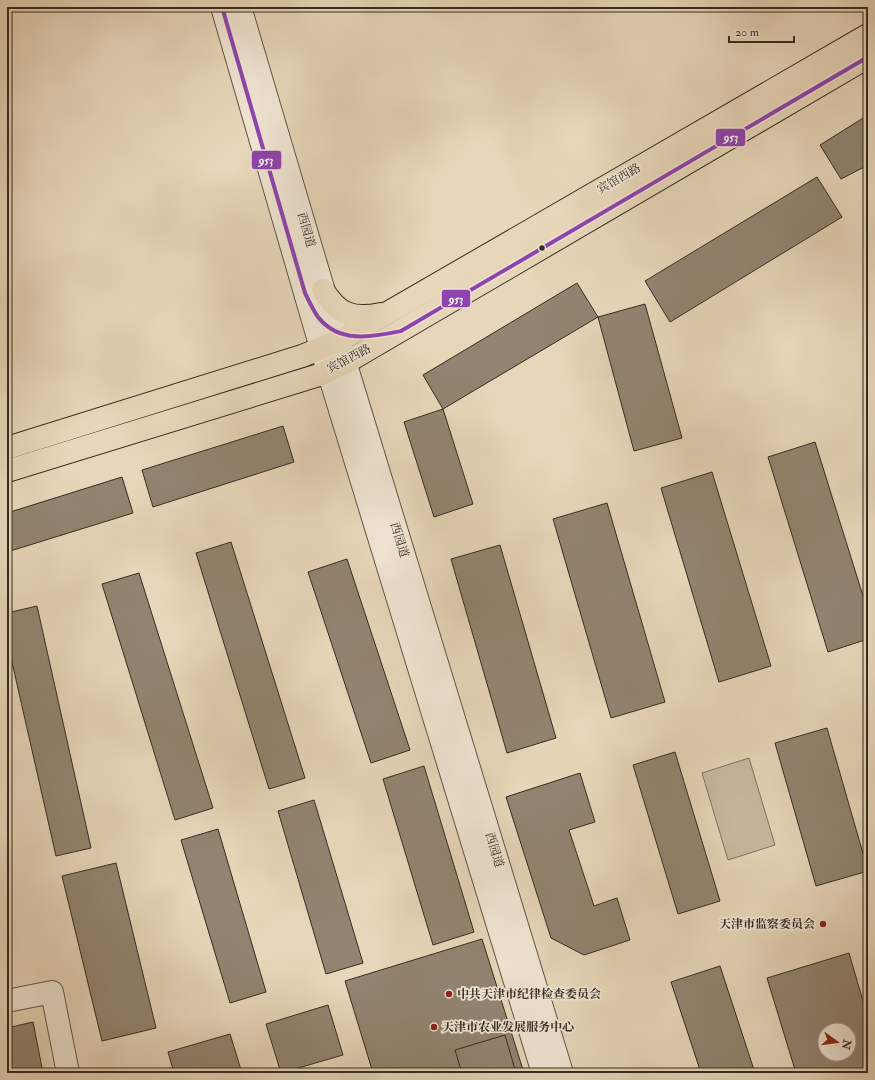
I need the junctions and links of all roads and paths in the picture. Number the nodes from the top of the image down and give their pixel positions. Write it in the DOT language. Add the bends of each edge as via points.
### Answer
graph roads {
  1 [pos="222,7"];
  2 [pos="240,7"];
  3 [pos="868,35"];
  4 [pos="868,57"];
  5 [pos="314,291"];
  6 [pos="388,312"];
  7 [pos="401,331"];
  8 [pos="336,339"];
  9 [pos="337,367"];
  10 [pos="7,448"];
  11 [pos="7,471"];
  12 [pos="7,1001"];
  13 [pos="68,1073"];
  14 [pos="543,1073"];
  15 [pos="562,1073"];
  1 -- 5 [label="street, 西园道"];
  2 -- 5 [label="street, 西园道"];
  3 -- 6 [label="main road, 宾馆西路"];
  4 -- 7 [label="main road, 宾馆西路"];
  5 -- 6 [label="main road" via="344,313 353,316 365,317"];
  5 -- 8 [label="street, 西园道"];
  6 -- 8 [label="main road, 宾馆西路"];
  7 -- 8 [label="street"];
  7 -- 9 [label="main road, 宾馆西路"];
  8 -- 9 [label="street, 西园道"];
  8 -- 10 [label="main road, 宾馆西路" via="302,356"];
  9 -- 11 [label="main road, 宾馆西路" via="319,375"];
  9 -- 14 [label="street, 西园道"];
  9 -- 15 [label="street, 西园道"];
  12 -- 13 [label="street" via="52,992"];
}
